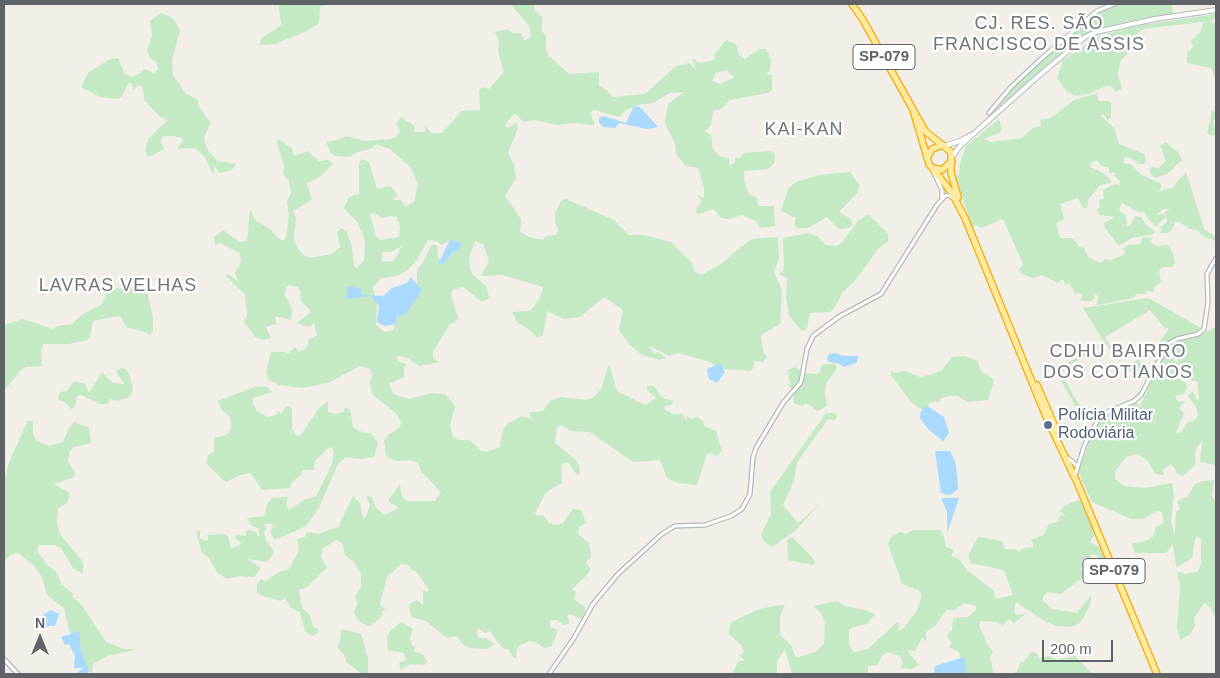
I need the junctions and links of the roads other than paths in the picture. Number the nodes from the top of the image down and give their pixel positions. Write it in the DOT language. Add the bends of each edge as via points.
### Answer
graph roads {
  1 [pos="852,4"];
  2 [pos="1114,4"];
  3 [pos="1211,5"];
  4 [pos="1216,10"];
  5 [pos="1207,11"];
  6 [pos="914,113"];
  7 [pos="989,113"];
  8 [pos="980,130"];
  9 [pos="944,145"];
  10 [pos="952,159"];
  11 [pos="927,160"];
  12 [pos="932,169"];
  13 [pos="938,182"];
  14 [pos="949,195"];
  15 [pos="942,198"];
  16 [pos="956,200"];
  17 [pos="965,218"];
  18 [pos="1216,258"];
  19 [pos="1052,425"];
  20 [pos="1074,471"];
  21 [pos="4,659"];
  22 [pos="18,674"];
  23 [pos="549,674"];
  24 [pos="1157,674"];
  1 -- 6 [label="highway, SP-079" via="864,20"];
  2 -- 7 [label="street" via="1097,11 1041,59"];
  3 -- 5 [label="main road"];
  4 -- 5 [label="main road"];
  5 -- 8 [label="main road" via="1091,34 1035,79"];
  6 -- 9 [label="highway, SP-079" via="929,135"];
  6 -- 11 [label="highway, SP-079"];
  8 -- 9 [label="main road"];
  8 -- 10 [label="main road" via="960,146"];
  9 -- 10 [label="highway, SP-079"];
  9 -- 11 [label="highway" via="932,149"];
  10 -- 12 [label="highway" via="942,170"];
  10 -- 17 [label="highway, SP-079" via="952,179"];
  11 -- 12 [label="highway, SP-079"];
  12 -- 13 [label="street"];
  12 -- 16 [label="highway, SP-079"];
  13 -- 14 [label="street"];
  13 -- 15 [label="street"];
  14 -- 15 [label="street"];
  14 -- 16 [label="street"];
  15 -- 23 [label="street" via="881,294 840,316 813,336 807,348 801,382 782,403 756,448 750,494 742,509 705,525 675,526 662,534 618,574 593,604"];
  16 -- 17 [label="highway, SP-079"];
  17 -- 19 [label="highway, SP-079"];
  18 -- 20 [label="street" via="1207,274 1208,302 1204,329 1168,344 1141,395 1105,413 1098,420"];
  19 -- 20 [label="highway"];
  19 -- 20 [label="highway, SP-079"];
  20 -- 24 [label="highway, SP-079"];
  21 -- 22 [label="street"];
}
